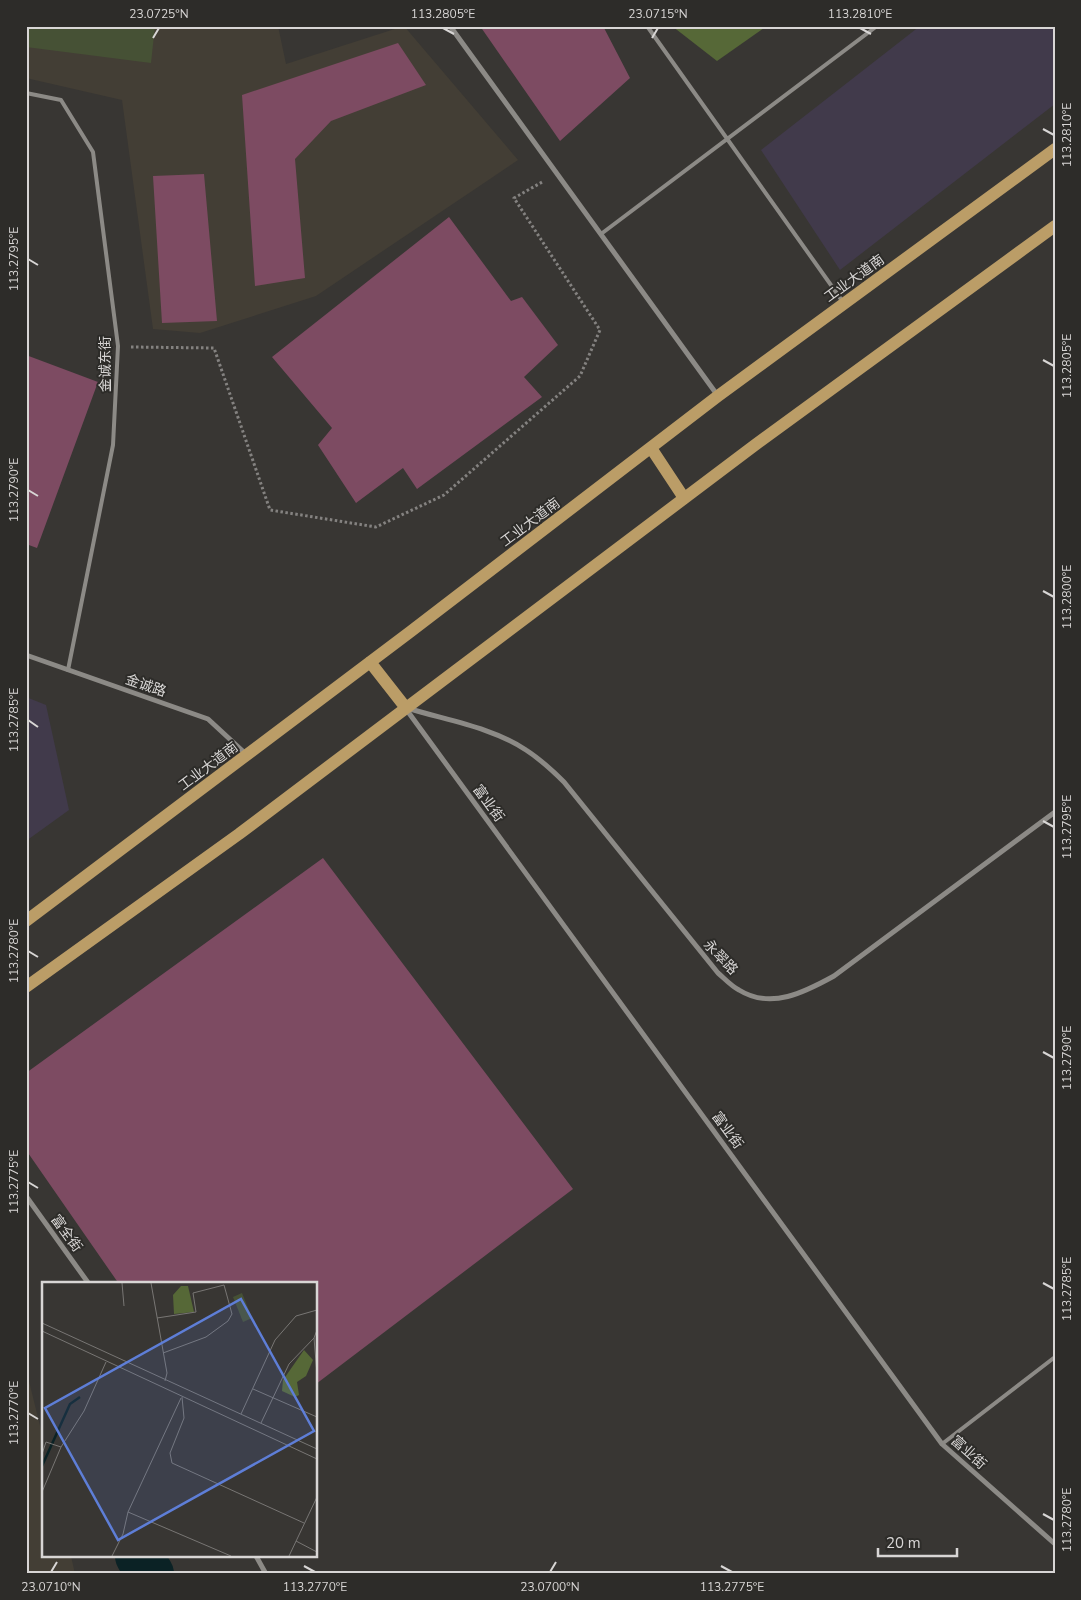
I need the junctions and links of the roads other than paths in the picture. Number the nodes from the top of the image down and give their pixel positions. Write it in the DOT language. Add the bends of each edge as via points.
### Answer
graph roads {
  1 [pos="450,26"];
  2 [pos="647,26"];
  3 [pos="877,26"];
  4 [pos="26,93"];
  5 [pos="728,140"];
  6 [pos="1055,150"];
  7 [pos="1055,226"];
  8 [pos="601,234"];
  9 [pos="844,304"];
  10 [pos="718,396"];
  11 [pos="651,448"];
  12 [pos="684,498"];
  13 [pos="26,655"];
  14 [pos="370,662"];
  15 [pos="68,670"];
  16 [pos="406,708"];
  17 [pos="247,755"];
  18 [pos="1055,812"];
  19 [pos="26,921"];
  20 [pos="26,987"];
  21 [pos="26,1196"];
  22 [pos="88,1282"];
  23 [pos="1055,1357"];
  24 [pos="942,1444"];
  25 [pos="1055,1544"];
  26 [pos="257,1558"];
  27 [pos="266,1574"];
  1 -- 8 [label="street"];
  2 -- 5 [label="lane"];
  3 -- 5 [label="lane"];
  4 -- 15 [label="lane, 金诚东街" via="61,100 93,152 118,346 113,445"];
  5 -- 8 [label="lane"];
  5 -- 9 [label="lane"];
  6 -- 9 [label="main road, 工业大道南"];
  7 -- 12 [label="main road"];
  8 -- 10 [label="street"];
  9 -- 10 [label="main road, 工业大道南"];
  10 -- 11 [label="main road, 工业大道南"];
  11 -- 12 [label="main road"];
  11 -- 14 [label="main road, 工业大道南"];
  12 -- 16 [label="main road"];
  13 -- 15 [label="street, 金诚路"];
  14 -- 16 [label="main road"];
  14 -- 17 [label="main road, 工业大道南"];
  15 -- 17 [label="street, 金诚路" via="208,719"];
  16 -- 18 [label="street, 永翠路" via="494,734 524,748 547,766 564,782 718,973 739,990 757,998 786,998 834,976"];
  16 -- 20 [label="main road" via="225,844"];
  16 -- 24 [label="street, 富业街"];
  17 -- 19 [label="main road, 工业大道南"];
  21 -- 22 [label="street, 富全街"];
  23 -- 24 [label="lane"];
  24 -- 25 [label="street, 富业街"];
  26 -- 27 [label="street"];
}
